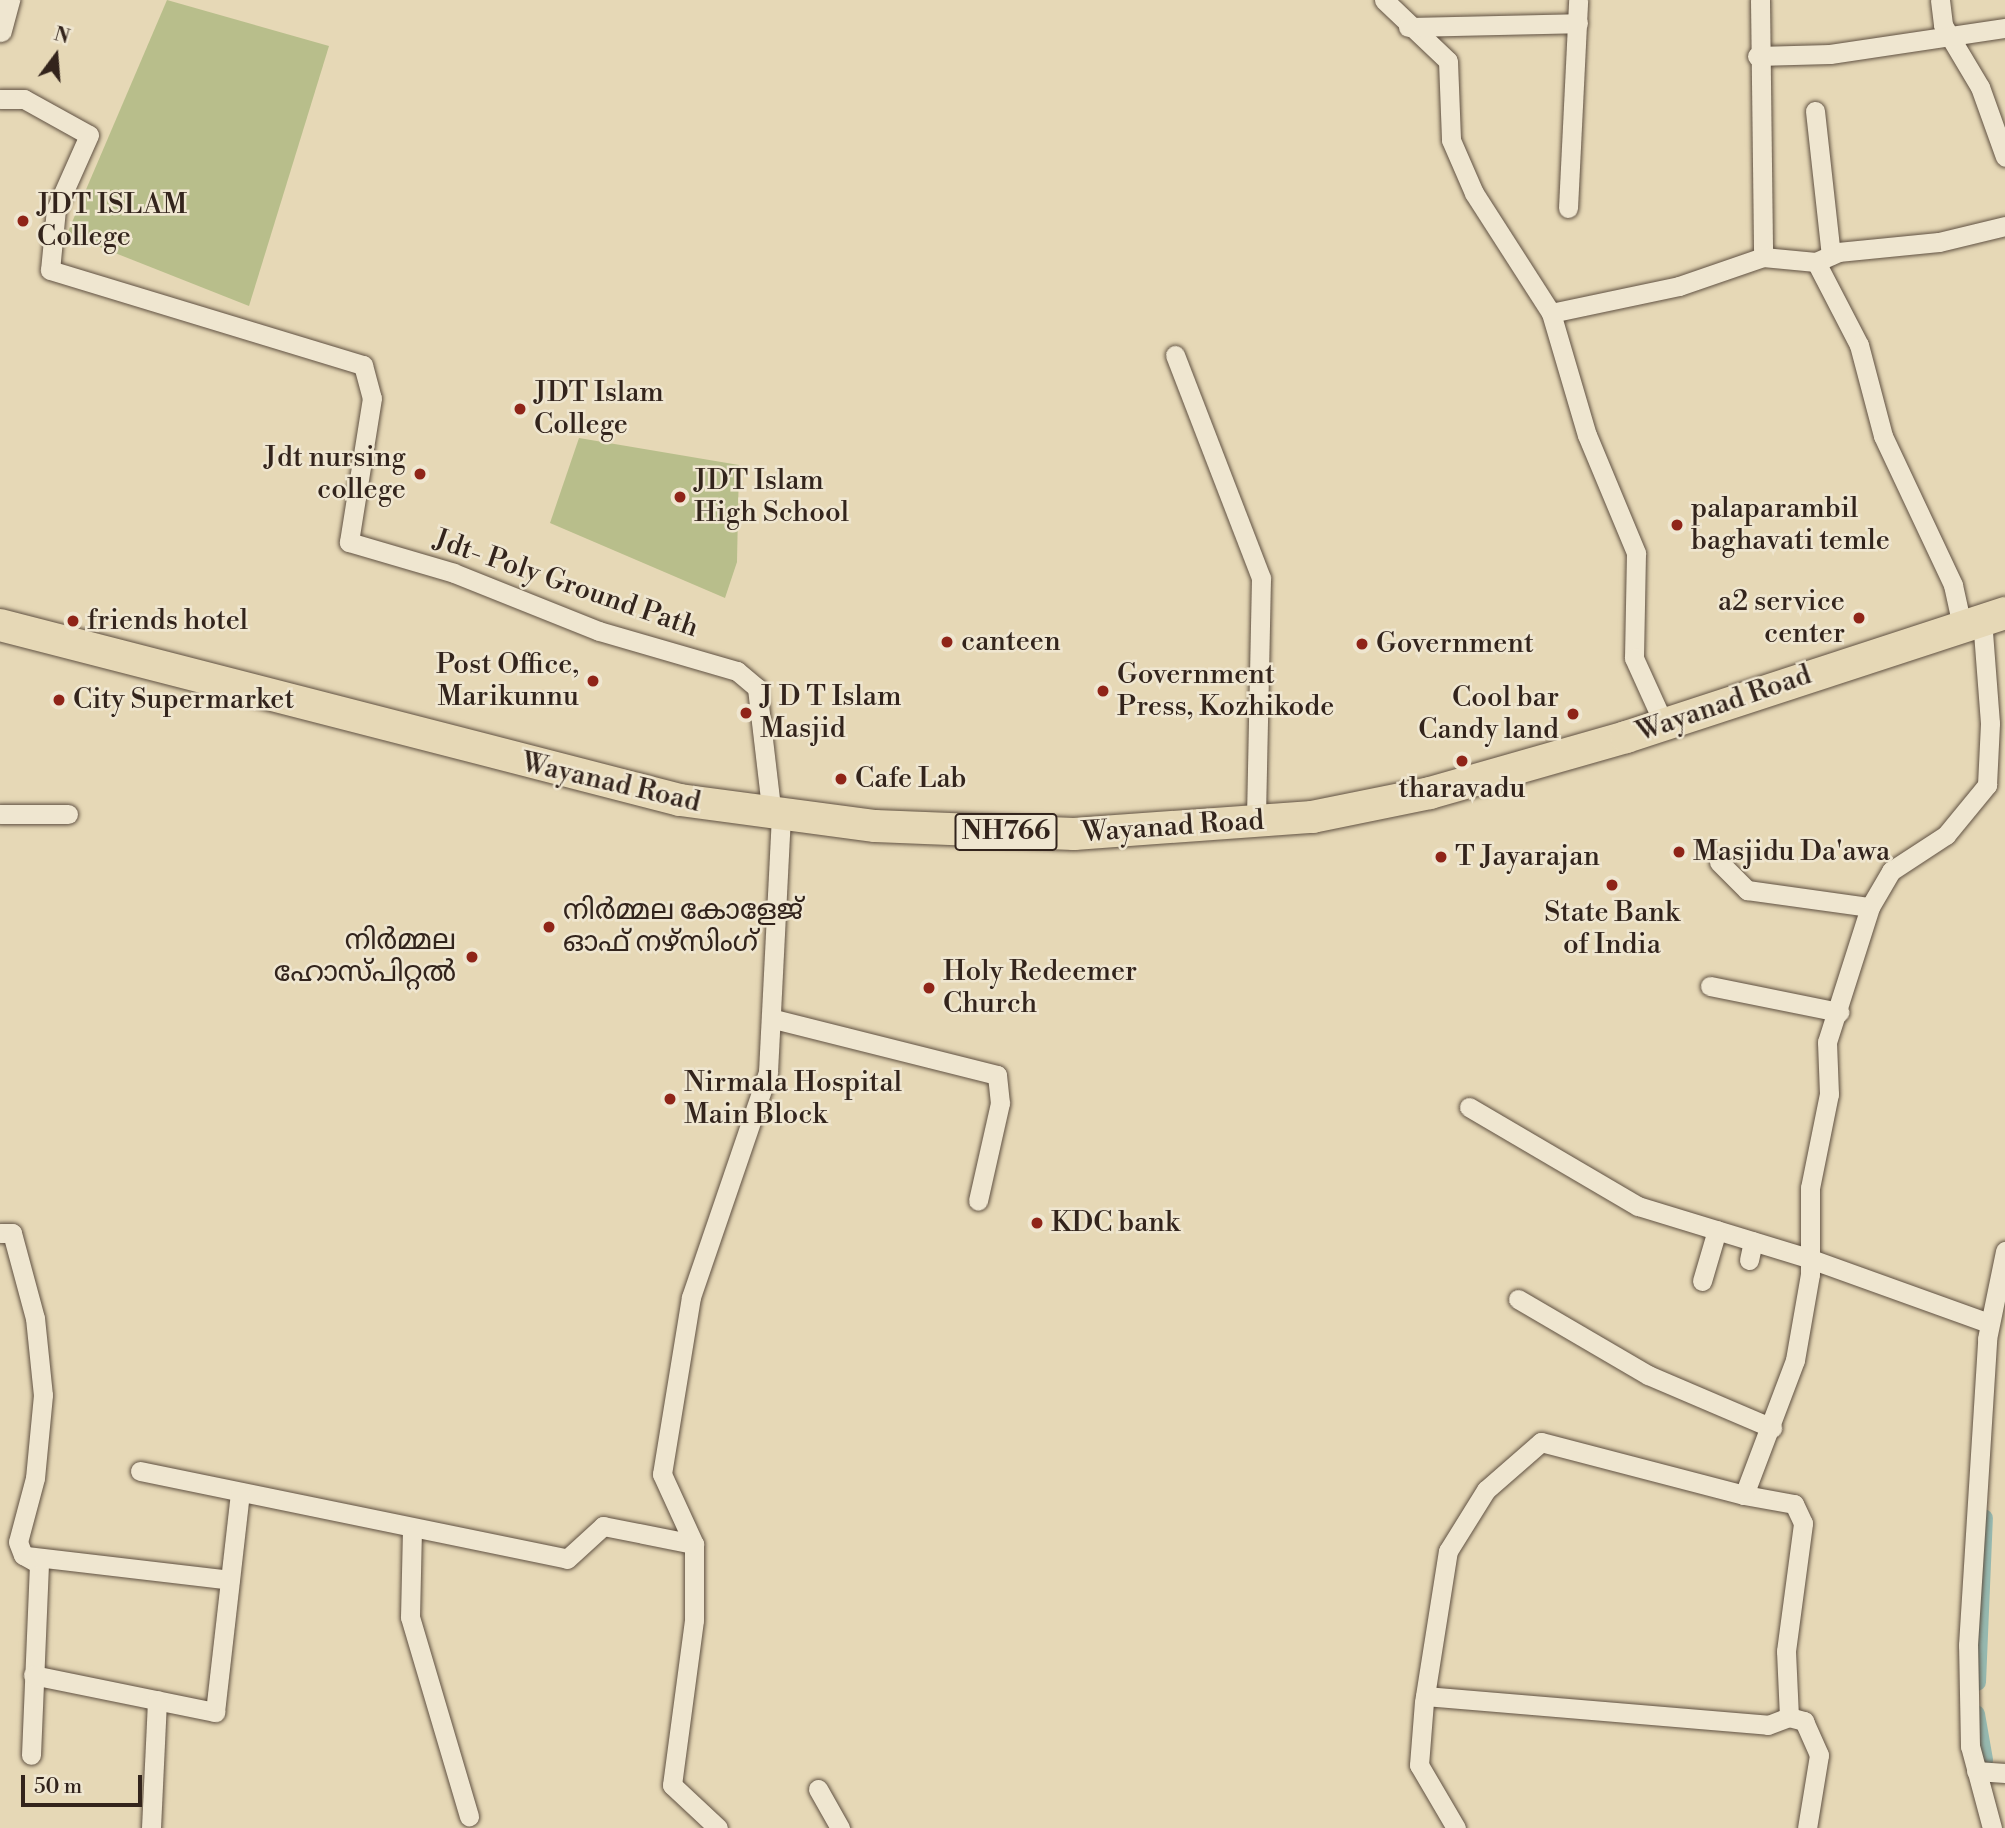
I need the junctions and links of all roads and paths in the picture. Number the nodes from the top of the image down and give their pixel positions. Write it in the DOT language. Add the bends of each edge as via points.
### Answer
graph roads {
  1 [pos="8,0"];
  2 [pos="1384,0"];
  3 [pos="1578,0"];
  4 [pos="1759,0"];
  5 [pos="1940,0"];
  6 [pos="1578,23"];
  7 [pos="1408,27"];
  8 [pos="2005,28"];
  9 [pos="0,30"];
  10 [pos="1949,35"];
  11 [pos="1757,56"];
  12 [pos="0,99"];
  13 [pos="1815,111"];
  14 [pos="2005,157"];
  15 [pos="1568,208"];
  16 [pos="2005,226"];
  17 [pos="1763,257"];
  18 [pos="1824,258"];
  19 [pos="1551,313"];
  20 [pos="1175,355"];
  21 [pos="1983,619"];
  22 [pos="0,625"];
  23 [pos="1664,724"];
  24 [pos="0,814"];
  25 [pos="68,814"];
  26 [pos="776,816"];
  27 [pos="1256,822"];
  28 [pos="1719,862"];
  29 [pos="1870,906"];
  30 [pos="1710,986"];
  31 [pos="1839,1012"];
  32 [pos="774,1018"];
  33 [pos="1469,1107"];
  34 [pos="978,1201"];
  35 [pos="1717,1230"];
  36 [pos="0,1234"];
  37 [pos="1754,1241"];
  38 [pos="2005,1251"];
  39 [pos="1808,1258"];
  40 [pos="1749,1260"];
  41 [pos="1702,1281"];
  42 [pos="1518,1299"];
  43 [pos="1989,1323"];
  44 [pos="1772,1428"];
  45 [pos="140,1471"];
  46 [pos="240,1492"];
  47 [pos="1744,1495"];
  48 [pos="412,1529"];
  49 [pos="694,1544"];
  50 [pos="23,1555"];
  51 [pos="230,1580"];
  52 [pos="33,1675"];
  53 [pos="1425,1696"];
  54 [pos="157,1700"];
  55 [pos="1789,1717"];
  56 [pos="31,1755"];
  57 [pos="1976,1771"];
  58 [pos="2005,1773"];
  59 [pos="818,1789"];
  60 [pos="469,1816"];
  61 [pos="696,1819"];
  62 [pos="151,1828"];
  63 [pos="718,1828"];
  64 [pos="840,1828"];
  65 [pos="1454,1828"];
  66 [pos="1807,1828"];
  67 [pos="1992,1828"];
  1 -- 9 [label="street"];
  2 -- 7 [label="street"];
  3 -- 6 [label="street"];
  4 -- 11 [label="street"];
  5 -- 10 [label="street"];
  6 -- 7 [label="street"];
  6 -- 15 [label="street"];
  7 -- 19 [label="street" via="1448,61 1451,140 1474,193"];
  8 -- 10 [label="street"];
  10 -- 11 [label="street" via="1830,54"];
  10 -- 14 [label="street" via="1980,87"];
  11 -- 17 [label="street"];
  12 -- 26 [label="street, Jdt- Poly Ground Path" via="24,99 89,135 55,209 50,270 363,365 372,398 349,542 454,573 600,631 737,671 757,688"];
  13 -- 18 [label="street"];
  16 -- 18 [label="street" via="1939,242"];
  17 -- 18 [label="street"];
  17 -- 19 [label="street" via="1679,286"];
  18 -- 21 [label="street" via="1859,345 1883,436 1953,585"];
  19 -- 23 [label="street" via="1587,435 1636,553 1634,658"];
  20 -- 27 [label="street" via="1261,578"];
  21 -- 23 [label="highway, Wayanad Road / NH766"];
  21 -- 29 [label="street" via="1990,723 1987,785 1946,835 1891,872"];
  22 -- 26 [label="highway, Wayanad Road / NH766" via="131,655 607,786"];
  23 -- 27 [label="highway, Wayanad Road / NH766" via="1430,793"];
  24 -- 25 [label="street"];
  26 -- 27 [label="highway, Wayanad Road / NH766" via="1074,834"];
  26 -- 32 [label="street, Jdt- Poly Ground Path"];
  28 -- 29 [label="street" via="1747,890"];
  29 -- 31 [label="street"];
  30 -- 31 [label="street"];
  31 -- 39 [label="street" via="1827,1042 1832,1060 1822,1149 1810,1188"];
  32 -- 34 [label="street" via="997,1075 1000,1103"];
  32 -- 49 [label="street, Jdt- Poly Ground Path" via="768,1072 691,1297 666,1444 662,1475"];
  33 -- 35 [label="street" via="1638,1206"];
  35 -- 37 [label="street"];
  35 -- 41 [label="street"];
  36 -- 50 [label="street" via="12,1233 34,1318 43,1395 35,1478 18,1542"];
  37 -- 39 [label="street"];
  37 -- 40 [label="street"];
  38 -- 43 [label="street"];
  39 -- 43 [label="street"];
  39 -- 44 [label="street" via="1797,1349"];
  42 -- 44 [label="street" via="1648,1375"];
  43 -- 57 [label="street" via="1975,1473 1968,1645 1967,1708"];
  44 -- 47 [label="street"];
  45 -- 46 [label="street"];
  46 -- 48 [label="street"];
  46 -- 51 [label="street"];
  47 -- 53 [label="street" via="1541,1442 1486,1490 1448,1551"];
  47 -- 55 [label="street" via="1794,1504 1802,1523 1786,1651"];
  48 -- 49 [label="street" via="567,1559 603,1526"];
  48 -- 60 [label="street" via="410,1617"];
  49 -- 61 [label="street" via="694,1620 672,1785"];
  50 -- 51 [label="street"];
  50 -- 52 [label="street" via="39,1564"];
  51 -- 54 [label="street" via="215,1712"];
  52 -- 54 [label="street"];
  52 -- 56 [label="street"];
  53 -- 55 [label="street" via="1768,1725"];
  53 -- 65 [label="street" via="1419,1765"];
  54 -- 62 [label="street"];
  55 -- 66 [label="street" via="1804,1721 1819,1755"];
  57 -- 58 [label="street"];
  57 -- 67 [label="street"];
  59 -- 64 [label="street"];
  61 -- 63 [label="street"];
}
